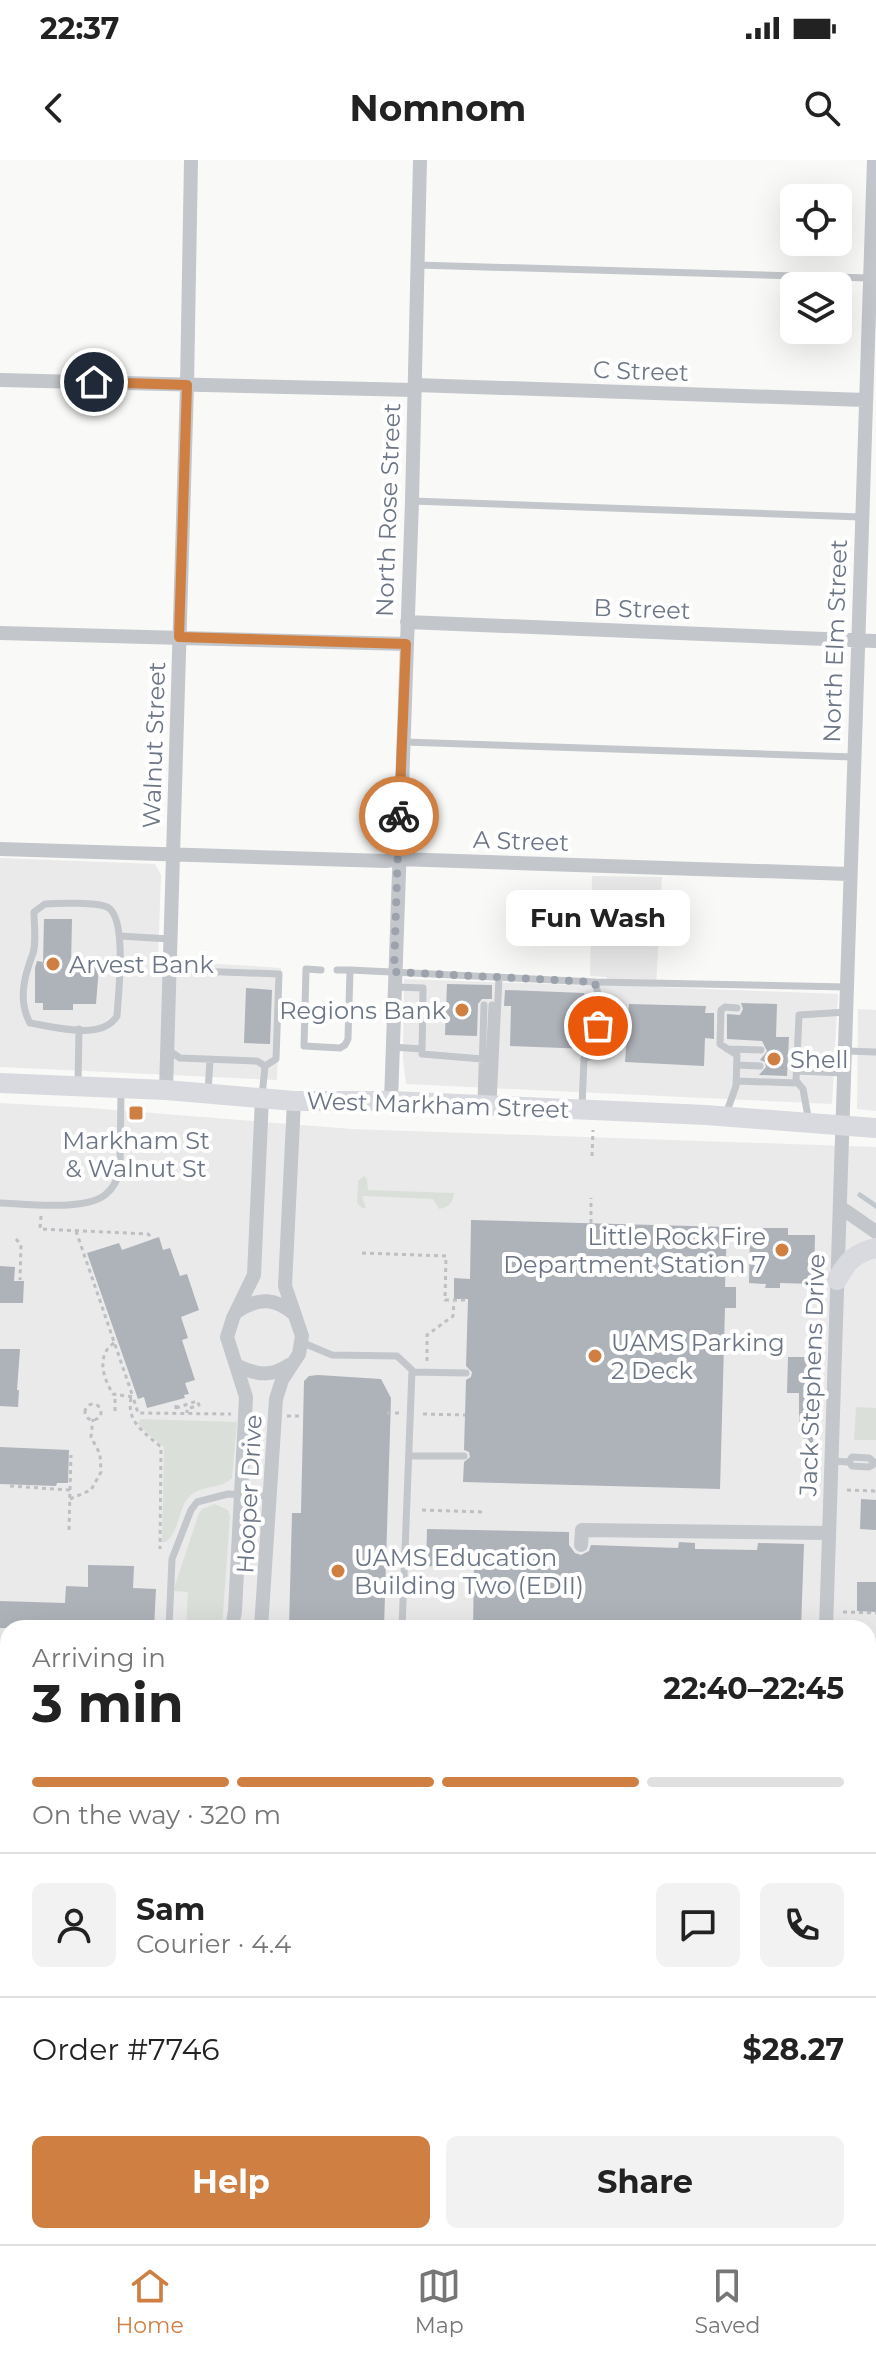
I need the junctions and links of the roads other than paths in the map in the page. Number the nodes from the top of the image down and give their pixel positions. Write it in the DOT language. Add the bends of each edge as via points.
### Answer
graph roads {
  1 [pos="191,160"];
  2 [pos="420,160"];
  3 [pos="874,160"];
  4 [pos="417,265"];
  5 [pos="869,278"];
  6 [pos="0,380"];
  7 [pos="187,385"];
  8 [pos="414,388"];
  9 [pos="865,400"];
  10 [pos="412,501"];
  11 [pos="861,517"];
  12 [pos="407,622"];
  13 [pos="0,633"];
  14 [pos="179,637"];
  15 [pos="859,640"];
  16 [pos="876,641"];
  17 [pos="406,644"];
  18 [pos="402,742"];
  19 [pos="853,757"];
  20 [pos="0,849"];
  21 [pos="173,855"];
  22 [pos="398,859"];
  23 [pos="849,874"];
  24 [pos="120,936"];
  25 [pos="170,939"];
  26 [pos="169,970"];
  27 [pos="321,970"];
  28 [pos="337,970"];
  29 [pos="350,970"];
  30 [pos="394,979"];
  31 [pos="491,981"];
  32 [pos="595,982"];
  33 [pos="848,988"];
  34 [pos="488,1005"];
  35 [pos="737,1008"];
  36 [pos="847,1012"];
  37 [pos="79,1029"];
  38 [pos="392,1047"];
  39 [pos="167,1049"];
  40 [pos="422,1049"];
  41 [pos="727,1049"];
  42 [pos="761,1050"];
  43 [pos="847,1051"];
  44 [pos="875,1052"];
  45 [pos="210,1059"];
  46 [pos="488,1060"];
  47 [pos="737,1065"];
  48 [pos="265,1066"];
  49 [pos="760,1066"];
  50 [pos="794,1069"];
  51 [pos="845,1073"];
  52 [pos="736,1081"];
  53 [pos="0,1083"];
  54 [pos="798,1083"];
  55 [pos="78,1087"];
  56 [pos="121,1089"];
  57 [pos="166,1090"];
  58 [pos="208,1094"];
  59 [pos="262,1098"];
  60 [pos="294,1101"];
  61 [pos="391,1101"];
  62 [pos="487,1105"];
  63 [pos="582,1109"];
  64 [pos="725,1116"];
  65 [pos="809,1122"];
  66 [pos="842,1124"];
  67 [pos="876,1128"];
  68 [pos="0,1203"];
  69 [pos="840,1207"];
  70 [pos="876,1232"];
  71 [pos="876,1248"];
  72 [pos="837,1280"];
  73 [pos="238,1311"];
  74 [pos="294,1314"];
  75 [pos="301,1342"];
  76 [pos="290,1365"];
  77 [pos="238,1366"];
  78 [pos="412,1372"];
  79 [pos="466,1373"];
  80 [pos="409,1456"];
  81 [pos="464,1456"];
  82 [pos="832,1461"];
  83 [pos="875,1463"];
  84 [pos="239,1494"];
  85 [pos="270,1496"];
  86 [pos="829,1533"];
  87 [pos="581,1545"];
  88 [pos="169,1620"];
  89 [pos="233,1620"];
  90 [pos="262,1620"];
  91 [pos="402,1620"];
  92 [pos="826,1620"];
  1 -- 7 [label="street, Walnut Street"];
  2 -- 4 [label="street, North Rose Street"];
  3 -- 5 [label="street, North Elm Street"];
  4 -- 5 [label="lane"];
  4 -- 8 [label="street, North Rose Street"];
  5 -- 9 [label="street, North Elm Street"];
  6 -- 7 [label="street, C Street"];
  7 -- 8 [label="street, C Street"];
  7 -- 14 [label="street, Walnut Street"];
  8 -- 9 [label="street, C Street"];
  8 -- 10 [label="street, North Rose Street"];
  9 -- 11 [label="street, North Elm Street"];
  10 -- 11 [label="lane"];
  10 -- 12 [label="street, North Rose Street"];
  11 -- 15 [label="street, North Elm Street"];
  12 -- 15 [label="street, B Street"];
  12 -- 17 [label="street, North Rose Street"];
  13 -- 14 [label="street"];
  14 -- 17 [label="street"];
  14 -- 21 [label="street, Walnut Street"];
  15 -- 16 [label="street, B Street"];
  15 -- 19 [label="street, North Elm Street"];
  17 -- 18 [label="street, North Rose Street"];
  18 -- 19 [label="lane"];
  18 -- 22 [label="street, North Rose Street"];
  19 -- 23 [label="street, North Elm Street"];
  20 -- 21 [label="street, A Street"];
  21 -- 22 [label="street, A Street"];
  21 -- 25 [label="street, Walnut Street"];
  22 -- 23 [label="street, A Street"];
  22 -- 30 [label="street, North Rose Street"];
  23 -- 33 [label="street, North Elm Street"];
  24 -- 25 [label="lane"];
  24 -- 37 [label="lane" via="117,1016 103,1029"];
  24 -- 37 [label="lane" via="114,912 105,906 45,904 34,912 33,955 24,979 25,1013 30,1023"];
  25 -- 26 [label="street, Walnut Street"];
  26 -- 39 [label="street, Walnut Street"];
  26 -- 48 [label="lane" via="279,974 276,1059"];
  27 -- 29 [label="lane" via="306,969 304,1046 340,1048 348,1039"];
  28 -- 29 [label="lane"];
  29 -- 30 [label="lane"];
  30 -- 31 [label="lane"];
  30 -- 38 [label="street, North Rose Street"];
  30 -- 40 [label="lane" via="423,988"];
  31 -- 32 [label="lane"];
  31 -- 46 [label="lane"];
  32 -- 33 [label="lane"];
  32 -- 63 [label="lane" via="598,1047 584,1058"];
  33 -- 36 [label="street, North Elm Street"];
  34 -- 46 [label="lane"];
  35 -- 41 [label="lane" via="721,1010 720,1044"];
  36 -- 43 [label="street, North Elm Street"];
  36 -- 50 [label="lane" via="799,1015"];
  37 -- 55 [label="lane"];
  38 -- 40 [label="lane"];
  38 -- 61 [label="street, North Rose Street"];
  39 -- 45 [label="lane" via="180,1058"];
  39 -- 57 [label="street, Walnut Street"];
  40 -- 46 [label="lane" via="422,1054"];
  41 -- 42 [label="lane"];
  41 -- 47 [label="lane" via="737,1055"];
  43 -- 44 [label="lane"];
  43 -- 51 [label="street, North Elm Street"];
  45 -- 48 [label="lane"];
  45 -- 58 [label="lane"];
  46 -- 62 [label="lane"];
  47 -- 49 [label="lane"];
  47 -- 52 [label="lane"];
  48 -- 59 [label="lane"];
  50 -- 51 [label="lane"];
  50 -- 54 [label="lane"];
  51 -- 66 [label="street, North Elm Street"];
  52 -- 54 [label="lane"];
  52 -- 64 [label="lane"];
  53 -- 55 [label="main road, West Markham Street"];
  54 -- 65 [label="lane"];
  55 -- 56 [label="main road, West Markham Street"];
  56 -- 57 [label="main road, West Markham Street"];
  56 -- 68 [label="lane" via="120,1168 114,1185 95,1201"];
  57 -- 58 [label="main road, West Markham Street"];
  58 -- 59 [label="main road, West Markham Street"];
  59 -- 60 [label="main road, West Markham Street"];
  59 -- 73 [label="street, Hooper Drive" via="254,1275"];
  60 -- 61 [label="main road, West Markham Street"];
  60 -- 74 [label="street" via="285,1286"];
  61 -- 62 [label="main road, West Markham Street"];
  62 -- 63 [label="main road, West Markham Street"];
  63 -- 64 [label="main road, West Markham Street"];
  64 -- 65 [label="main road, West Markham Street"];
  65 -- 66 [label="main road, West Markham Street"];
  66 -- 67 [label="main road, West Markham Street"];
  66 -- 69 [label="street, Jack Stephens Drive"];
  69 -- 70 [label="street"];
  69 -- 72 [label="street, Jack Stephens Drive"];
  71 -- 72 [label="main road" via="856,1255"];
  72 -- 82 [label="street, Jack Stephens Drive"];
  73 -- 74 [label="street" via="263,1300 276,1301"];
  73 -- 77 [label="street, Hooper Drive" via="227,1337"];
  74 -- 75 [label="street"];
  75 -- 76 [label="street, Hooper Drive"];
  75 -- 78 [label="lane" via="332,1355 397,1356"];
  76 -- 77 [label="street" via="264,1374"];
  76 -- 85 [label="street, Hooper Drive" via="276,1399"];
  77 -- 84 [label="street, Hooper Drive" via="246,1397"];
  78 -- 79 [label="lane"];
  78 -- 80 [label="lane"];
  80 -- 81 [label="lane"];
  80 -- 91 [label="lane"];
  82 -- 83 [label="lane" via="849,1462 852,1457"];
  82 -- 86 [label="street, Jack Stephens Drive"];
  84 -- 85 [label="lane"];
  84 -- 88 [label="lane" via="206,1498 191,1510 172,1559"];
  84 -- 89 [label="street, Hooper Drive"];
  85 -- 90 [label="street, Hooper Drive"];
  86 -- 87 [label="street" via="582,1530"];
  86 -- 92 [label="street, Jack Stephens Drive"];
}
